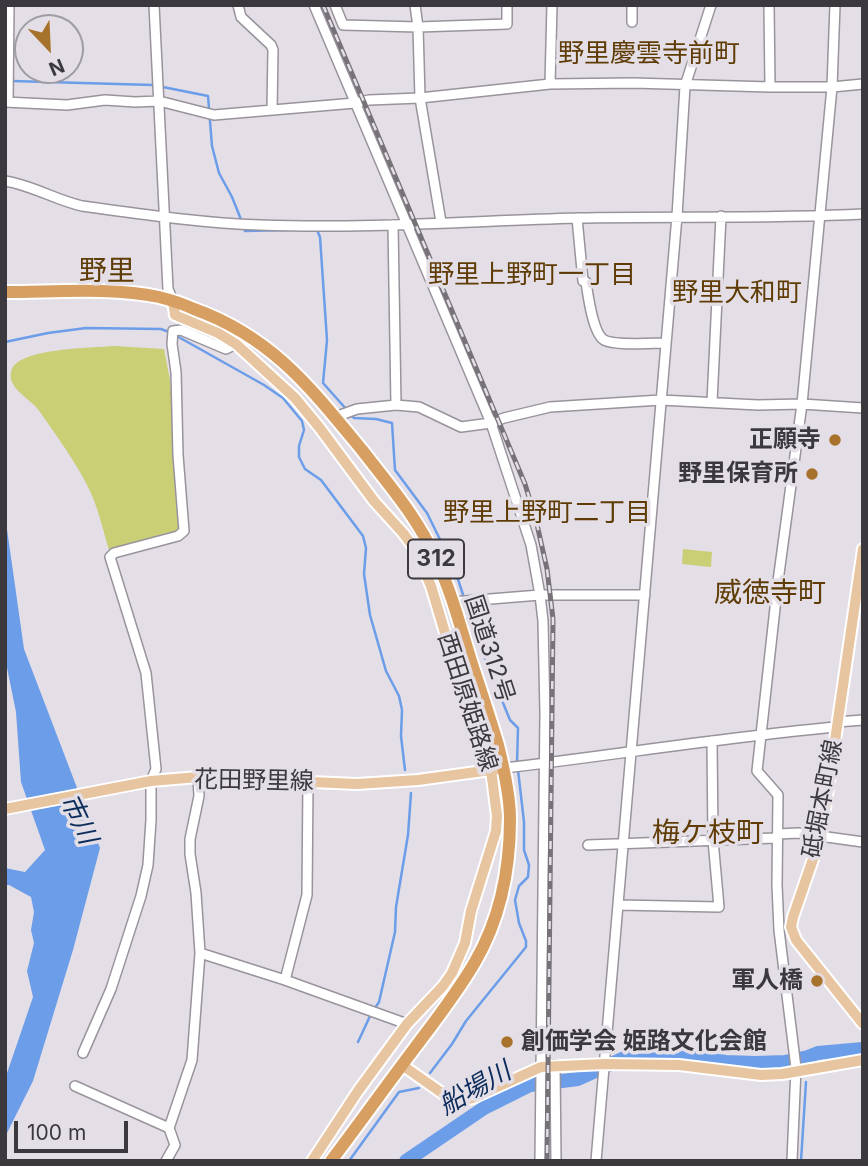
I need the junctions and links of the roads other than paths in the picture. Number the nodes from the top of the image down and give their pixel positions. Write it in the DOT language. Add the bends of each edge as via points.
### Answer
graph roads {
  1 [pos="9,5"];
  2 [pos="154,5"];
  3 [pos="238,5"];
  4 [pos="314,5"];
  5 [pos="335,5"];
  6 [pos="415,5"];
  7 [pos="507,5"];
  8 [pos="552,5"];
  9 [pos="632,5"];
  10 [pos="710,5"];
  11 [pos="769,5"];
  12 [pos="835,5"];
  13 [pos="632,22"];
  14 [pos="418,27"];
  15 [pos="550,83"];
  16 [pos="863,84"];
  17 [pos="685,86"];
  18 [pos="770,87"];
  19 [pos="832,87"];
  20 [pos="419,98"];
  21 [pos="159,101"];
  22 [pos="6,102"];
  23 [pos="355,103"];
  24 [pos="272,110"];
  25 [pos="5,181"];
  26 [pos="863,214"];
  27 [pos="677,216"];
  28 [pos="721,216"];
  29 [pos="819,216"];
  30 [pos="165,217"];
  31 [pos="577,218"];
  32 [pos="442,222"];
  33 [pos="393,225"];
  34 [pos="407,225"];
  35 [pos="5,292"];
  36 [pos="173,301"];
  37 [pos="666,343"];
  38 [pos="236,344"];
  39 [pos="661,400"];
  40 [pos="712,402"];
  41 [pos="802,404"];
  42 [pos="396,405"];
  43 [pos="863,408"];
  44 [pos="335,417"];
  45 [pos="491,423"];
  46 [pos="863,548"];
  47 [pos="540,595"];
  48 [pos="645,595"];
  49 [pos="859,601"];
  50 [pos="453,602"];
  51 [pos="863,720"];
  52 [pos="837,724"];
  53 [pos="760,734"];
  54 [pos="712,741"];
  55 [pos="632,752"];
  56 [pos="544,763"];
  57 [pos="497,769"];
  58 [pos="198,778"];
  59 [pos="147,782"];
  60 [pos="308,782"];
  61 [pos="5,809"];
  62 [pos="778,834"];
  63 [pos="821,836"];
  64 [pos="713,840"];
  65 [pos="863,842"];
  66 [pos="624,844"];
  67 [pos="588,845"];
  68 [pos="618,905"];
  69 [pos="779,930"];
  70 [pos="792,930"];
  71 [pos="200,953"];
  72 [pos="285,979"];
  73 [pos="407,1024"];
  74 [pos="863,1024"];
  75 [pos="83,1053"];
  76 [pos="863,1060"];
  77 [pos="605,1064"];
  78 [pos="402,1065"];
  79 [pos="541,1067"];
  80 [pos="555,1070"];
  81 [pos="796,1070"];
  82 [pos="75,1086"];
  83 [pos="169,1128"];
  84 [pos="166,1161"];
  85 [pos="312,1161"];
  86 [pos="331,1161"];
  87 [pos="540,1161"];
  88 [pos="556,1161"];
  89 [pos="596,1161"];
  90 [pos="792,1161"];
  1 -- 22 [label="street"];
  2 -- 21 [label="street"];
  3 -- 24 [label="street" via="241,17 273,50"];
  4 -- 23 [label="street"];
  5 -- 14 [label="street" via="344,24"];
  6 -- 14 [label="street"];
  7 -- 14 [label="street" via="507,23"];
  8 -- 15 [label="street"];
  9 -- 13 [label="street"];
  10 -- 17 [label="street"];
  11 -- 18 [label="street"];
  12 -- 19 [label="street"];
  14 -- 20 [label="street"];
  15 -- 17 [label="street"];
  15 -- 20 [label="street"];
  16 -- 19 [label="street"];
  17 -- 18 [label="street"];
  17 -- 27 [label="street"];
  18 -- 19 [label="street"];
  19 -- 29 [label="street"];
  20 -- 23 [label="street"];
  20 -- 32 [label="street"];
  21 -- 22 [label="street"];
  21 -- 24 [label="street" via="214,115"];
  21 -- 30 [label="street"];
  23 -- 24 [label="street"];
  23 -- 34 [label="street"];
  25 -- 30 [label="street" via="82,206"];
  26 -- 29 [label="street"];
  27 -- 28 [label="street"];
  27 -- 31 [label="street"];
  27 -- 37 [label="street"];
  28 -- 29 [label="street"];
  28 -- 40 [label="street"];
  29 -- 41 [label="street"];
  30 -- 33 [label="street" via="260,225"];
  30 -- 36 [label="street" via="168,289"];
  31 -- 32 [label="street"];
  31 -- 37 [label="street" via="583,281 601,338"];
  32 -- 34 [label="street"];
  33 -- 34 [label="street"];
  33 -- 42 [label="street"];
  34 -- 45 [label="street"];
  35 -- 36 [label="highway, 国道312号 / 312" via="115,292"];
  36 -- 38 [label="main road, 西田原姫路線" via="174,315"];
  36 -- 44 [label="highway, 国道312号 / 312" via="244,331 288,365"];
  37 -- 39 [label="street"];
  38 -- 57 [label="main road, 西田原姫路線" via="295,398 415,549"];
  38 -- 59 [label="street" via="226,349 173,331 184,531 110,557 146,673 156,769"];
  39 -- 40 [label="street"];
  39 -- 45 [label="street" via="550,408"];
  39 -- 48 [label="street"];
  40 -- 41 [label="street"];
  41 -- 43 [label="street"];
  41 -- 53 [label="street"];
  42 -- 44 [label="street" via="357,409"];
  42 -- 45 [label="street" via="419,407 461,427"];
  44 -- 50 [label="highway, 国道312号 / 312" via="406,505 437,560"];
  45 -- 47 [label="street" via="531,545"];
  46 -- 49 [label="main road, 砥堀本町線"];
  47 -- 48 [label="street"];
  47 -- 50 [label="street"];
  47 -- 56 [label="street"];
  48 -- 55 [label="street"];
  49 -- 52 [label="main road, 砥堀本町線"];
  50 -- 57 [label="highway, 国道312号 / 312" via="498,745"];
  51 -- 52 [label="street"];
  52 -- 53 [label="street"];
  52 -- 63 [label="main road, 砥堀本町線"];
  53 -- 54 [label="street"];
  53 -- 62 [label="street" via="757,771 778,795"];
  54 -- 55 [label="street"];
  54 -- 64 [label="street"];
  55 -- 56 [label="street"];
  55 -- 66 [label="street"];
  56 -- 57 [label="street"];
  56 -- 79 [label="street"];
  57 -- 60 [label="main road, 花田野里線" via="418,780"];
  57 -- 73 [label="main road, 西田原姫路線" via="496,831 465,943 443,986"];
  57 -- 78 [label="highway, 国道312号 / 312" via="510,816 502,896 476,960"];
  58 -- 59 [label="main road, 花田野里線"];
  58 -- 60 [label="main road, 花田野里線"];
  58 -- 71 [label="street" via="190,854"];
  59 -- 61 [label="main road, 花田野里線"];
  59 -- 75 [label="street" via="151,820 141,896 111,989"];
  60 -- 72 [label="street" via="307,895"];
  62 -- 63 [label="street"];
  62 -- 64 [label="street" via="775,838"];
  62 -- 69 [label="street"];
  63 -- 65 [label="street"];
  63 -- 70 [label="main road, 砥堀本町線"];
  64 -- 66 [label="street"];
  64 -- 68 [label="street" via="719,907"];
  66 -- 67 [label="street"];
  66 -- 68 [label="street"];
  68 -- 77 [label="street"];
  69 -- 70 [label="street"];
  69 -- 81 [label="street"];
  70 -- 74 [label="main road"];
  71 -- 72 [label="street"];
  71 -- 83 [label="street" via="192,1060"];
  72 -- 73 [label="street"];
  73 -- 85 [label="main road, 西田原姫路線"];
  76 -- 81 [label="main road"];
  77 -- 80 [label="main road"];
  77 -- 81 [label="main road" via="679,1065 761,1075"];
  77 -- 89 [label="street"];
  78 -- 79 [label="main road" via="449,1098 461,1100"];
  78 -- 86 [label="highway, 国道312号 / 312"];
  79 -- 80 [label="main road"];
  79 -- 87 [label="street"];
  80 -- 88 [label="street"];
  81 -- 90 [label="street"];
  82 -- 83 [label="street"];
  83 -- 84 [label="street" via="175,1146"];
}
